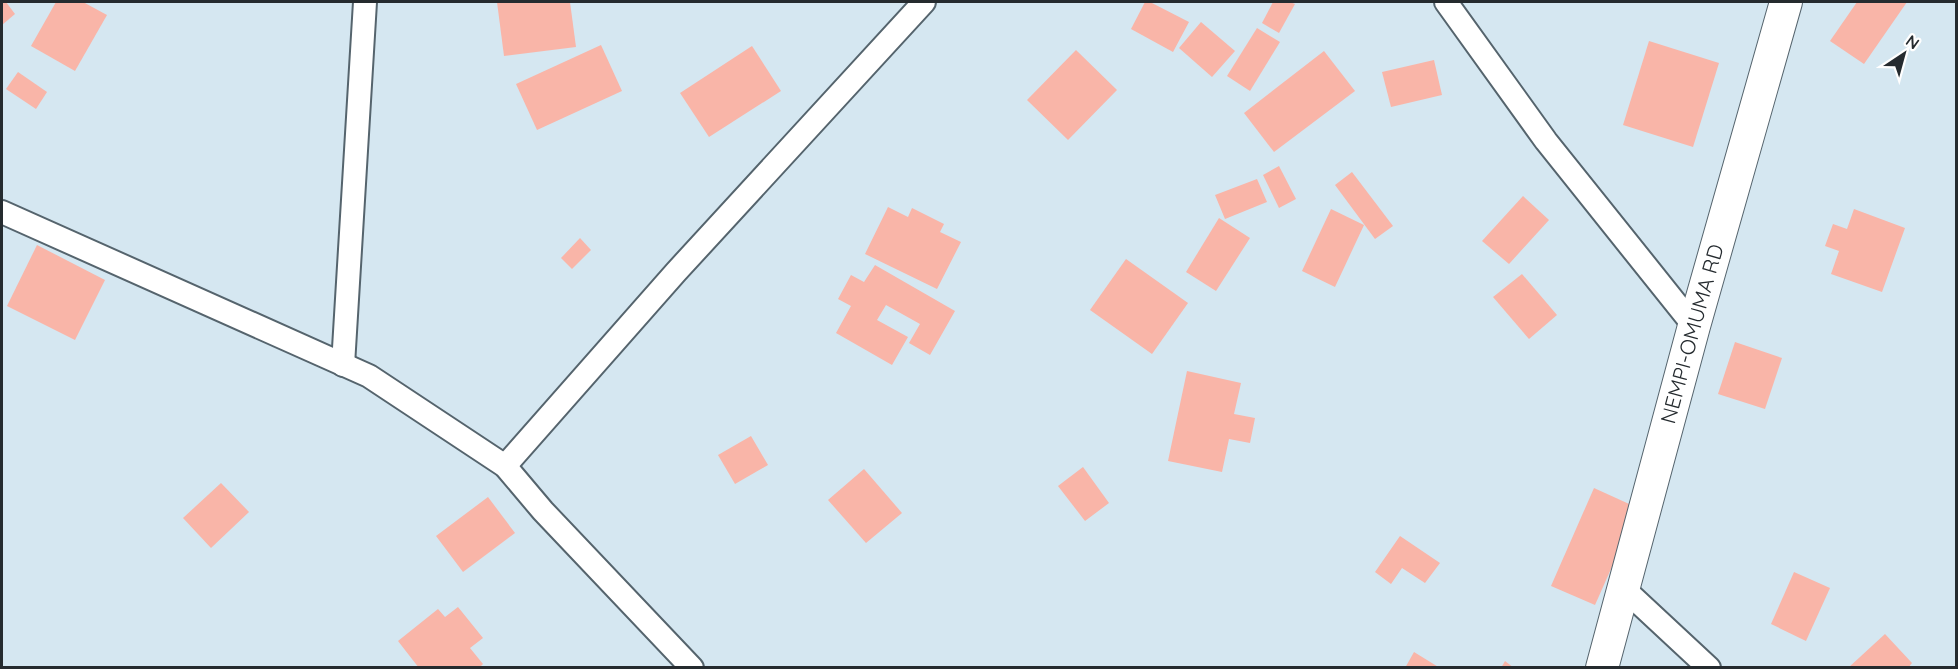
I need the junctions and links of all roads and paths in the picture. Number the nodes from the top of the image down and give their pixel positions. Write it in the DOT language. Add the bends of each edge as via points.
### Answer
graph roads {
  1 [pos="364,2"];
  2 [pos="924,2"];
  3 [pos="1446,2"];
  4 [pos="1785,2"];
  5 [pos="2,212"];
  6 [pos="1694,326"];
  7 [pos="343,365"];
  8 [pos="505,466"];
  9 [pos="1623,588"];
  10 [pos="692,668"];
  11 [pos="1602,668"];
  12 [pos="1709,668"];
  1 -- 7 [label="street"];
  2 -- 8 [label="street" via="676,272"];
  3 -- 6 [label="street" via="1546,141"];
  4 -- 6 [label="street, NEMPI-OMUMA RD"];
  5 -- 7 [label="street"];
  6 -- 9 [label="street, NEMPI-OMUMA RD"];
  7 -- 8 [label="street" via="369,376"];
  8 -- 10 [label="street"];
  9 -- 11 [label="street, NEMPI-OMUMA RD"];
  9 -- 12 [label="street"];
}
